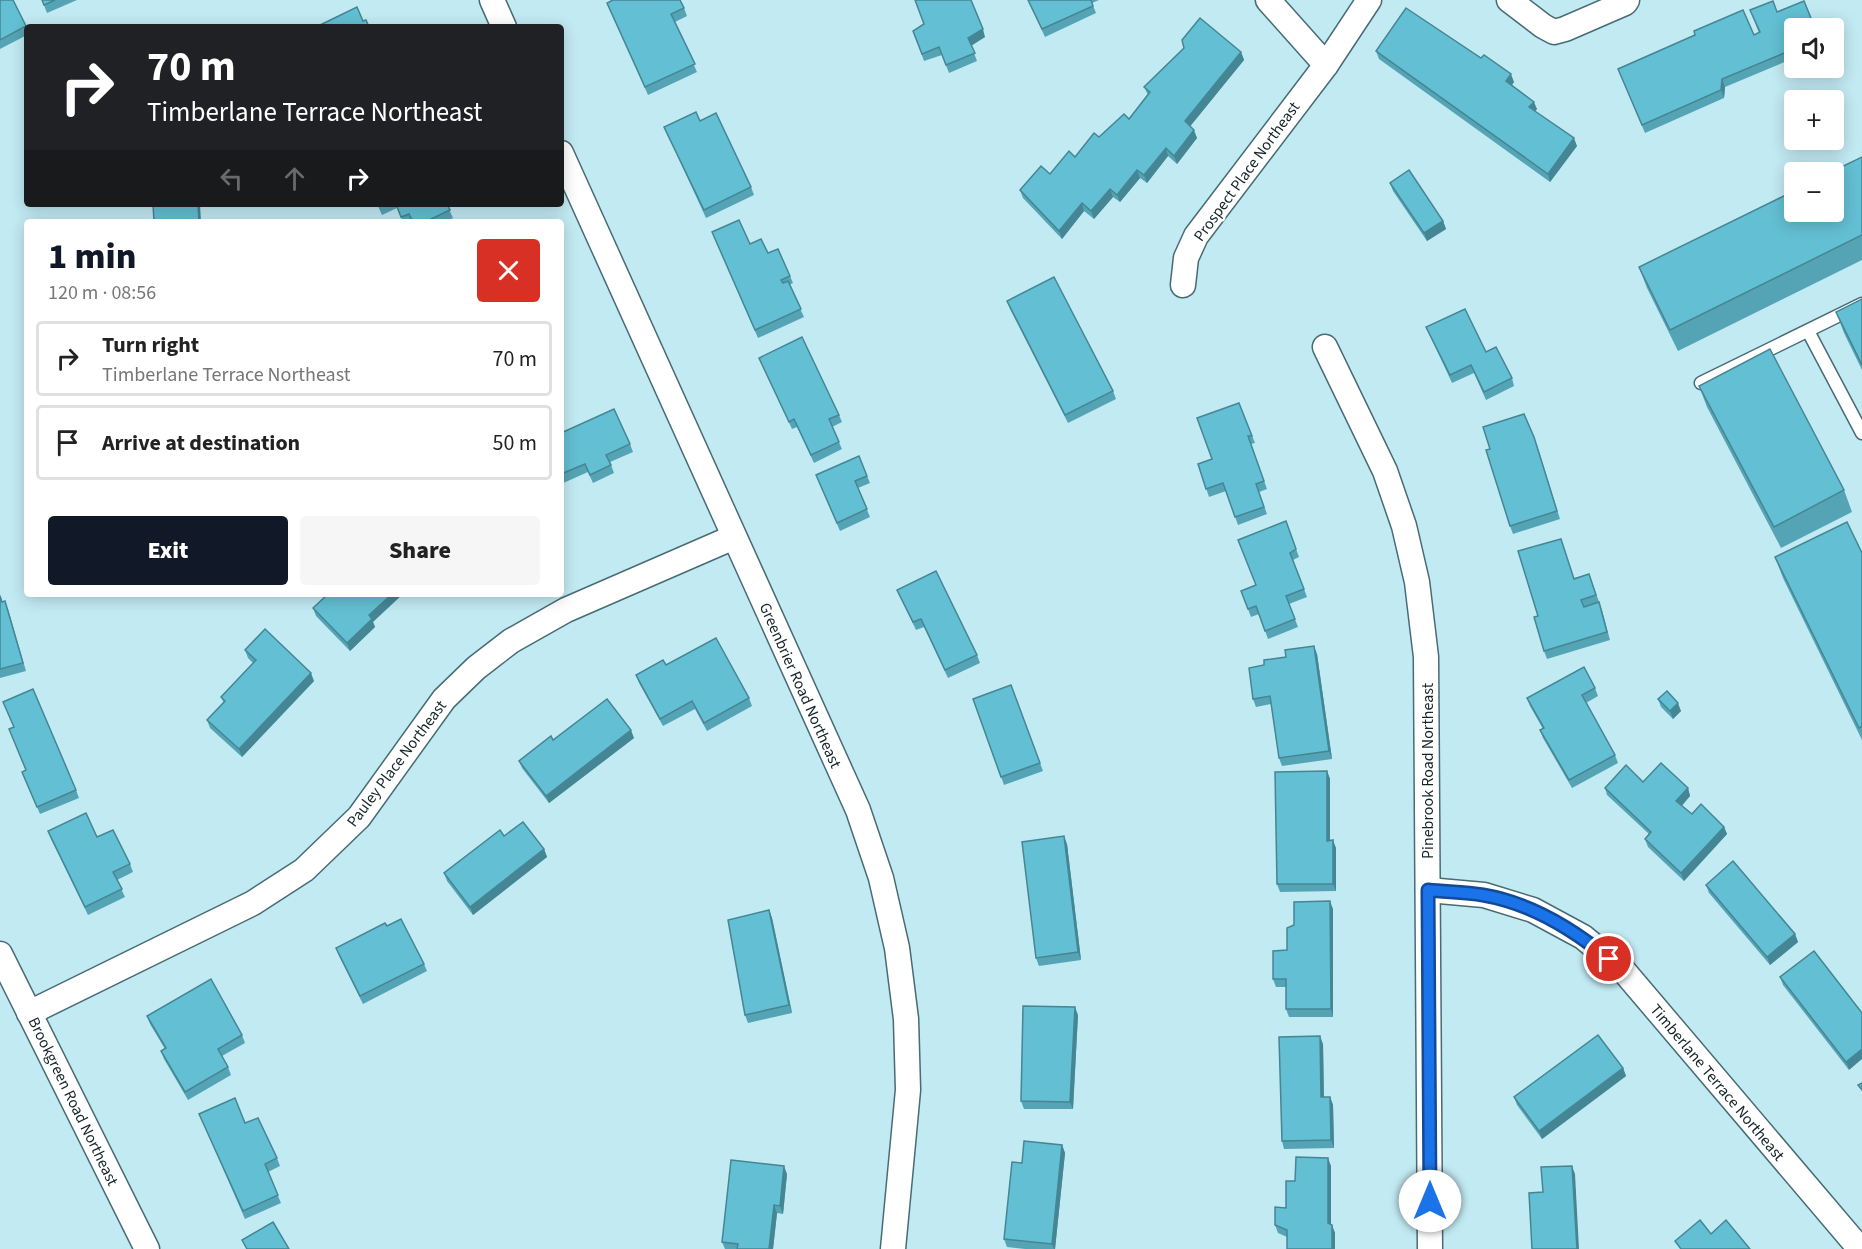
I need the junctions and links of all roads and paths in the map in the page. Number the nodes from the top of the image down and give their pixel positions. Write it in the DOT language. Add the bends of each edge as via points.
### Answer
graph roads {
  1 [pos="492,0"];
  2 [pos="1268,0"];
  3 [pos="1369,0"];
  4 [pos="1509,0"];
  5 [pos="1627,0"];
  6 [pos="503,24"];
  7 [pos="1326,65"];
  8 [pos="564,160"];
  9 [pos="1183,285"];
  10 [pos="1862,303"];
  11 [pos="1808,331"];
  12 [pos="1325,348"];
  13 [pos="1701,383"];
  14 [pos="1862,433"];
  15 [pos="734,537"];
  16 [pos="1428,890"];
  17 [pos="0,954"];
  18 [pos="29,1013"];
  19 [pos="147,1249"];
  20 [pos="893,1249"];
  21 [pos="1430,1249"];
  22 [pos="1860,1249"];
  1 -- 6 [label="street"];
  2 -- 7 [label="street"];
  3 -- 7 [label="street, Prospect Place Northeast"];
  4 -- 5 [label="street" via="1554,32"];
  7 -- 9 [label="street, Prospect Place Northeast" via="1196,236 1186,258"];
  8 -- 15 [label="street, Greenbrier Road Northeast"];
  10 -- 11 [label="lane"];
  11 -- 13 [label="lane"];
  11 -- 14 [label="lane"];
  12 -- 16 [label="street, Pinebrook Road Northeast" via="1385,471 1404,525 1417,582 1426,657"];
  15 -- 18 [label="street, Pauley Place Northeast" via="566,610 511,641 444,699 359,817 304,870 253,903"];
  15 -- 20 [label="street, Greenbrier Road Northeast" via="858,810 881,878 897,948 906,1019 908,1090"];
  16 -- 21 [label="street, Pinebrook Road Northeast"];
  16 -- 22 [label="street, Timberlane Terrace Northeast" via="1484,895 1533,910 1583,937 1623,970"];
  17 -- 18 [label="street, Brookgreen Road Northeast"];
  18 -- 19 [label="street, Brookgreen Road Northeast"];
}
